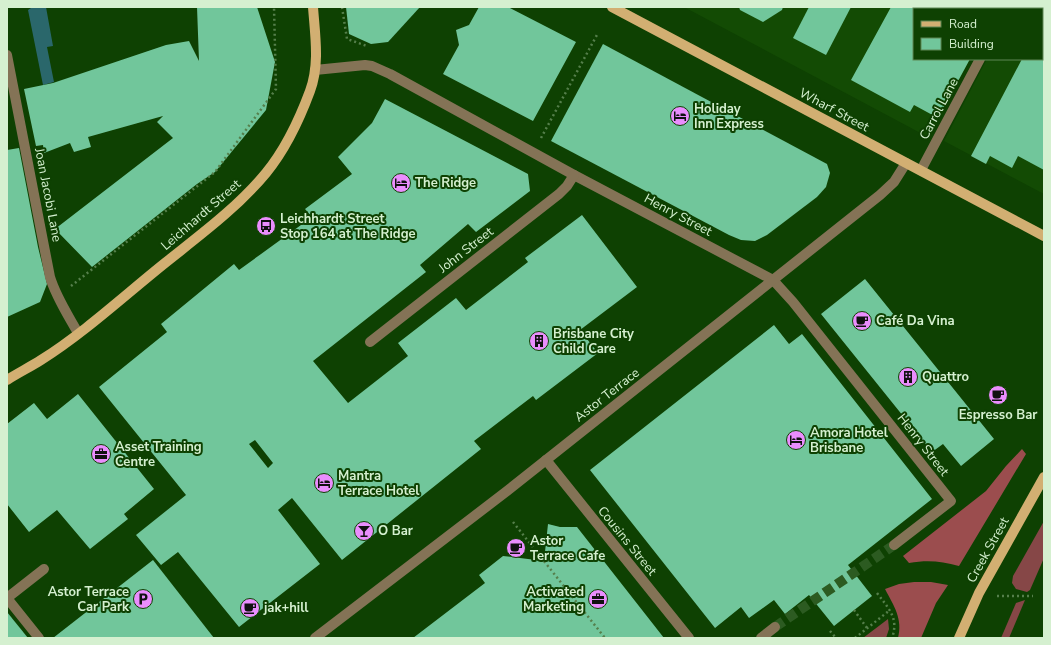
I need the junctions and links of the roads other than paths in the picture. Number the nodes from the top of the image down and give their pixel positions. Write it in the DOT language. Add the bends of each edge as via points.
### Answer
graph roads {
  1 [pos="313,7"];
  2 [pos="612,7"];
  3 [pos="7,55"];
  4 [pos="979,60"];
  5 [pos="315,70"];
  6 [pos="906,163"];
  7 [pos="921,170"];
  8 [pos="574,175"];
  9 [pos="1044,236"];
  10 [pos="773,280"];
  11 [pos="78,333"];
  12 [pos="370,342"];
  13 [pos="7,380"];
  14 [pos="546,460"];
  15 [pos="1044,477"];
  16 [pos="894,545"];
  17 [pos="44,568"];
  18 [pos="7,598"];
  19 [pos="775,628"];
  20 [pos="39,638"];
  21 [pos="315,638"];
  22 [pos="689,638"];
  23 [pos="761,638"];
  24 [pos="960,638"];
  1 -- 5 [label="main road, Leichhardt Street"];
  2 -- 6 [label="main road, Wharf Street"];
  3 -- 11 [label="street, Joan Jacobi Lane" via="52,282"];
  4 -- 7 [label="street, Carrol Lane"];
  5 -- 8 [label="street, Henry Street" via="355,65 372,66"];
  5 -- 11 [label="main road, Leichhardt Street" via="311,90 299,117 266,172 217,220"];
  6 -- 7 [label="main road, Wharf Street"];
  6 -- 10 [label="street, Astor Terrace" via="889,188"];
  7 -- 9 [label="main road, Wharf Street"];
  8 -- 10 [label="street, Henry Street"];
  8 -- 12 [label="street, John Street" via="559,194"];
  10 -- 14 [label="street, Astor Terrace"];
  10 -- 16 [label="street, Henry Street" via="951,501"];
  11 -- 13 [label="main road, Leichhardt Street" via="42,360"];
  14 -- 21 [label="street, Astor Terrace"];
  14 -- 22 [label="street, Cousins Street"];
  15 -- 24 [label="main road, Creek Street" via="979,593"];
  17 -- 18 [label="street"];
  18 -- 20 [label="street"];
  19 -- 23 [label="street"];
}
